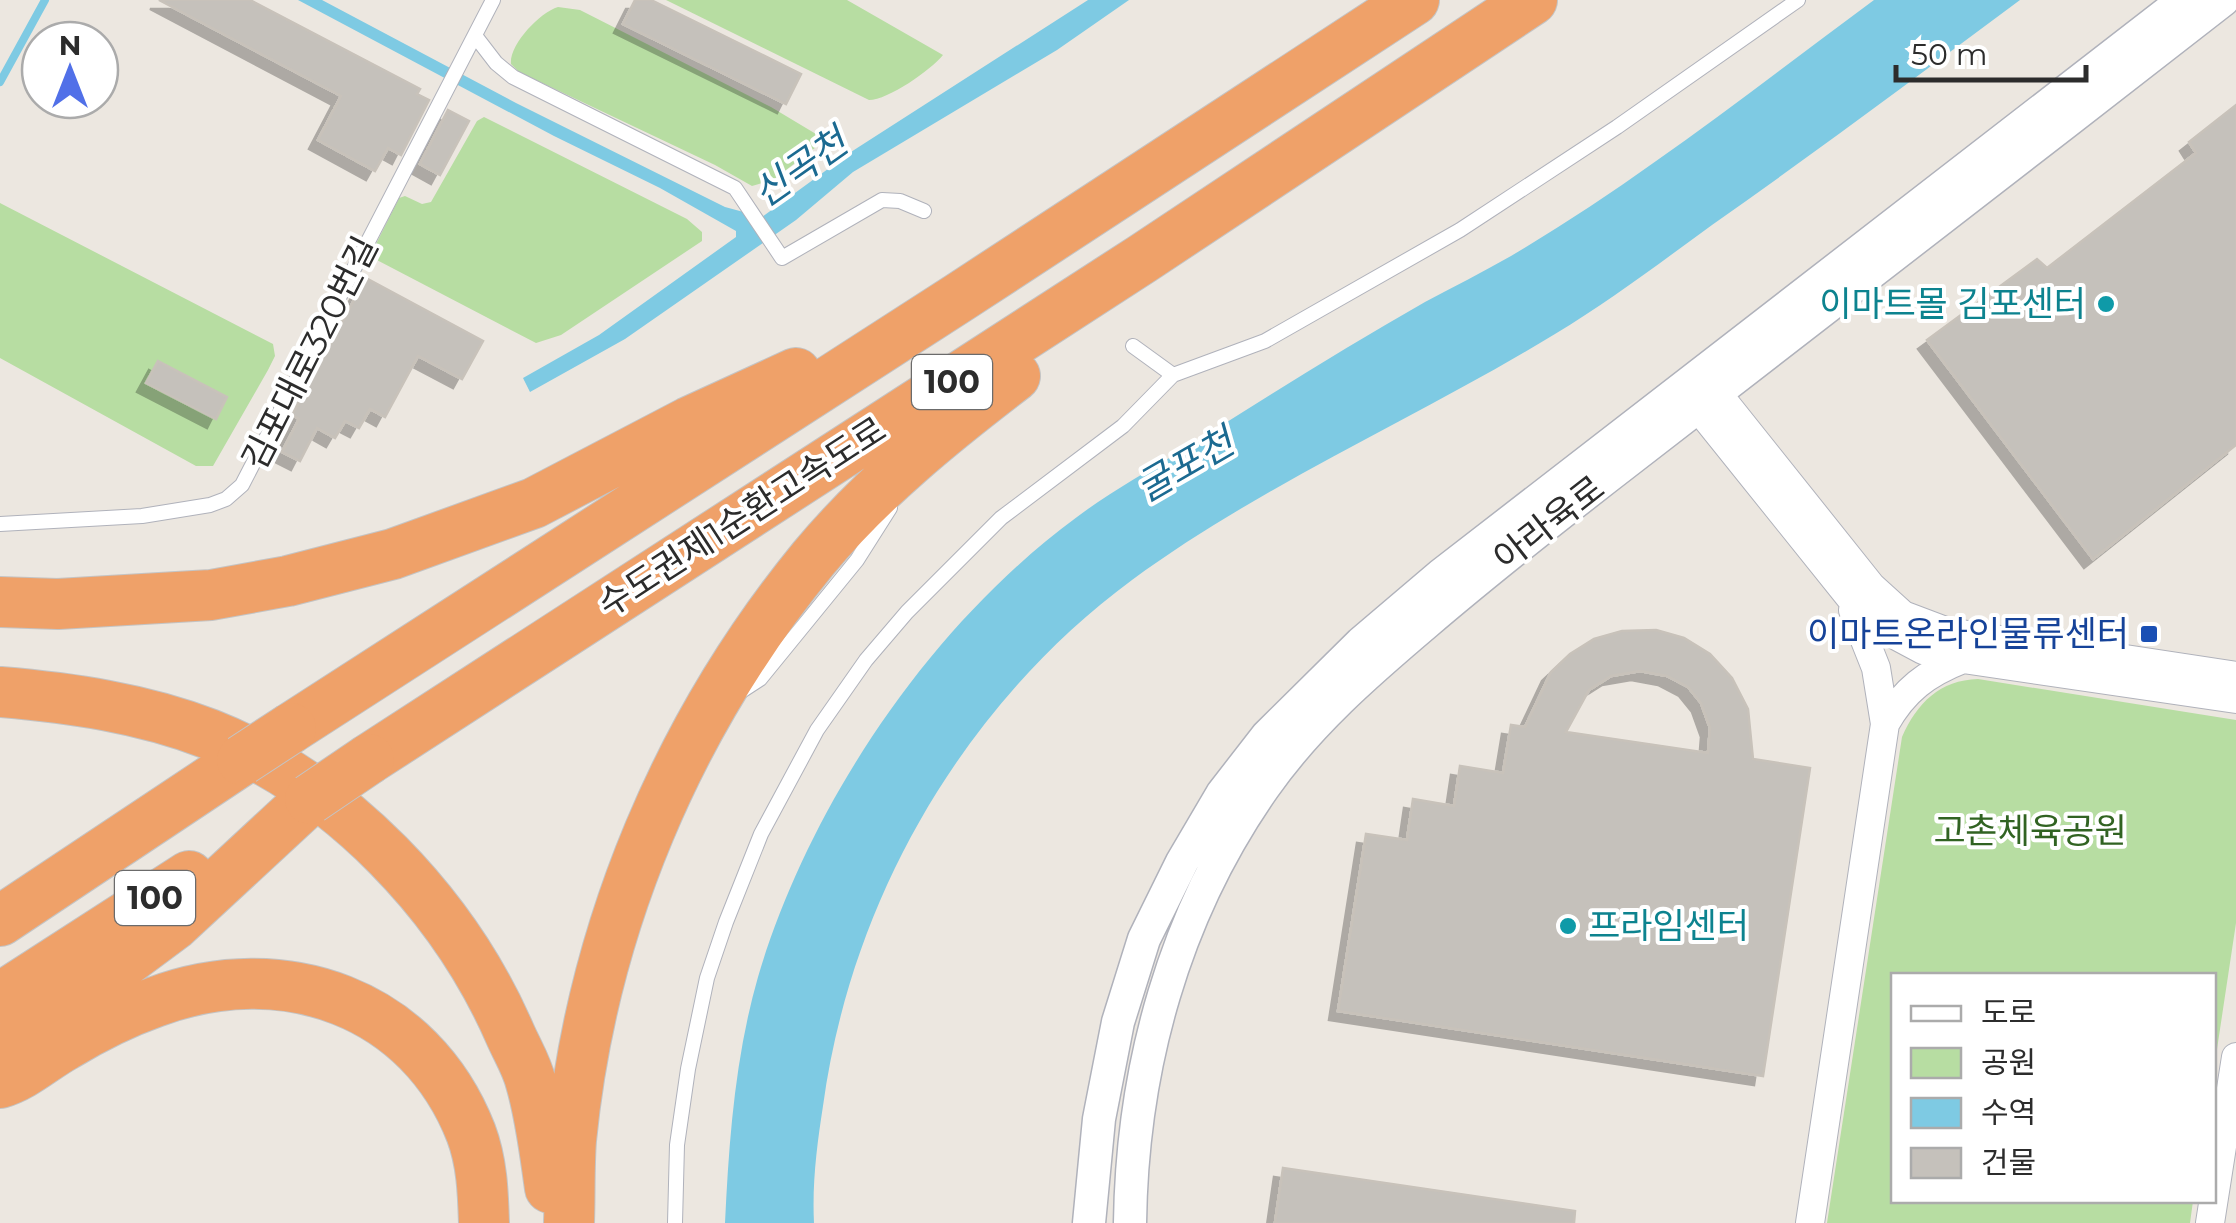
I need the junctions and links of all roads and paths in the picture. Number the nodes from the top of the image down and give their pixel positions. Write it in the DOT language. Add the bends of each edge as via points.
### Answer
graph roads {
  1 [pos="493,0"];
  2 [pos="1414,0"];
  3 [pos="1532,0"];
  4 [pos="1798,0"];
  5 [pos="2184,0"];
  6 [pos="2223,0"];
  7 [pos="476,37"];
  8 [pos="924,211"];
  9 [pos="1142,259"];
  10 [pos="960,298"];
  11 [pos="1133,346"];
  12 [pos="1172,376"];
  13 [pos="1699,390"];
  14 [pos="935,438"];
  15 [pos="906,484"];
  16 [pos="896,499"];
  17 [pos="0,524"];
  18 [pos="211,595"];
  19 [pos="1846,596"];
  20 [pos="0,602"];
  21 [pos="0,624"];
  22 [pos="1963,659"];
  23 [pos="2236,676"];
  24 [pos="0,692"];
  25 [pos="2236,699"];
  26 [pos="706,714"];
  27 [pos="1884,724"];
  28 [pos="310,798"];
  29 [pos="0,920"];
  30 [pos="0,998"];
  31 [pos="2236,1057"];
  32 [pos="3,1073"];
  33 [pos="2216,1185"];
  34 [pos="484,1223"];
  35 [pos="556,1223"];
  36 [pos="568,1223"];
  37 [pos="675,1223"];
  38 [pos="1089,1223"];
  39 [pos="1130,1223"];
  40 [pos="1810,1223"];
  1 -- 7 [label="lane, 김포대로320번길"];
  2 -- 10 [label="highway, 수도권제1순환고속도로 / 100"];
  3 -- 9 [label="highway, 수도권제1순환고속도로 / 100"];
  4 -- 12 [label="lane" via="1474,222 1265,341"];
  5 -- 13 [label="street, 아라육로"];
  6 -- 13 [label="street, 아라육로"];
  7 -- 8 [label="lane" via="512,77 735,188 782,258 882,200"];
  7 -- 17 [label="lane, 김포대로320번길" via="242,485 226,499 193,508"];
  9 -- 14 [label="highway" via="1036,360"];
  9 -- 28 [label="highway, 수도권제1순환고속도로 / 100, bridge"];
  10 -- 18 [label="highway" via="464,531 288,581"];
  10 -- 29 [label="highway, 수도권제1순환고속도로 / 100, bridge"];
  11 -- 12 [label="lane"];
  12 -- 37 [label="lane" via="1123,426 978,539 880,642 817,730 762,834 706,978 681,1113"];
  13 -- 19 [label="street"];
  13 -- 23 [label="street" via="1903,615 1948,632"];
  13 -- 38 [label="street, 아라육로" via="1441,575 1361,643 1268,736 1222,794 1158,907 1130,976 1099,1119"];
  13 -- 39 [label="street, 아라육로" via="1368,672 1264,786 1214,870 1174,958 1143,1085"];
  14 -- 15 [label="lane"];
  14 -- 26 [label="highway" via="815,557"];
  16 -- 26 [label="lane" via="857,560 760,680"];
  18 -- 20 [label="highway"];
  18 -- 21 [label="highway"];
  19 -- 22 [label="street" via="1899,639"];
  19 -- 27 [label="street" via="1876,668"];
  22 -- 25 [label="street"];
  22 -- 27 [label="street" via="1920,680"];
  24 -- 35 [label="highway" via="140,712 211,735 298,781 361,831 455,936 498,1006 531,1081"];
  26 -- 36 [label="highway" via="653,820 594,1002 572,1139"];
  27 -- 40 [label="street"];
  28 -- 30 [label="highway, 수도권제1순환고속도로 / 100"];
  28 -- 32 [label="highway"];
  31 -- 33 [label="street"];
  32 -- 34 [label="highway" via="159,1000 228,985 330,994 380,1016 448,1084 472,1135"];
}
